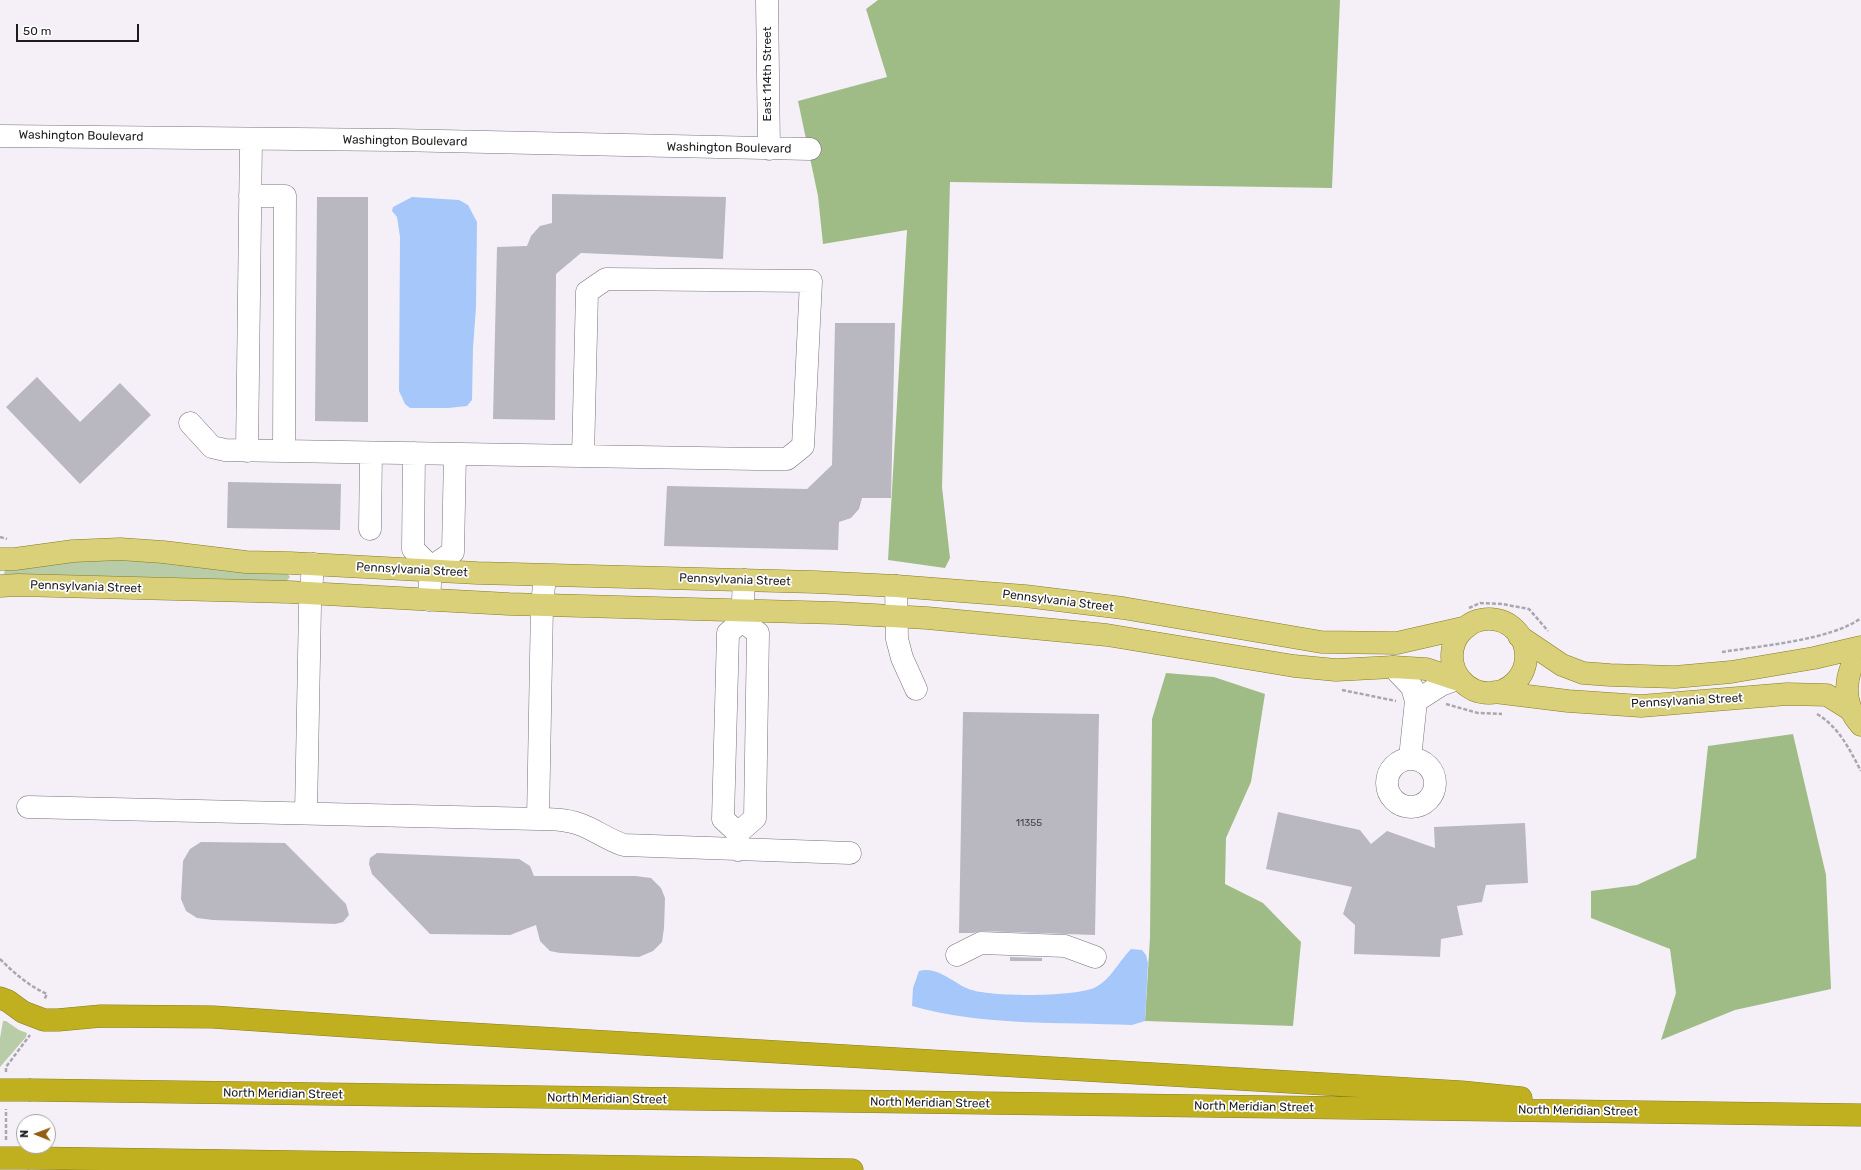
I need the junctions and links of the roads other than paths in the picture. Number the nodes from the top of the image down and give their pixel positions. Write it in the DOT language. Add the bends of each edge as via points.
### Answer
graph roads {
  1 [pos="768,0"];
  2 [pos="0,136"];
  3 [pos="251,138"];
  4 [pos="769,149"];
  5 [pos="810,149"];
  6 [pos="250,196"];
  7 [pos="190,423"];
  8 [pos="247,451"];
  9 [pos="284,451"];
  10 [pos="371,453"];
  11 [pos="414,454"];
  12 [pos="455,454"];
  13 [pos="583,456"];
  14 [pos="370,529"];
  15 [pos="4,549"];
  16 [pos="313,564"];
  17 [pos="431,569"];
  18 [pos="545,576"];
  19 [pos="744,580"];
  20 [pos="0,586"];
  21 [pos="896,586"];
  22 [pos="311,593"];
  23 [pos="429,600"];
  24 [pos="542,605"];
  25 [pos="742,616"];
  26 [pos="896,616"];
  27 [pos="1467,627"];
  28 [pos="1519,636"];
  29 [pos="1861,647"];
  30 [pos="1861,651"];
  31 [pos="1393,667"];
  32 [pos="1459,680"];
  33 [pos="916,689"];
  34 [pos="1495,692"];
  35 [pos="1416,701"];
  36 [pos="1858,722"];
  37 [pos="1410,758"];
  38 [pos="28,807"];
  39 [pos="306,814"];
  40 [pos="538,819"];
  41 [pos="738,842"];
  42 [pos="850,853"];
  43 [pos="957,955"];
  44 [pos="1095,957"];
  45 [pos="0,998"];
  46 [pos="0,1090"];
  47 [pos="1662,1112"];
  48 [pos="1861,1115"];
  49 [pos="0,1158"];
  50 [pos="852,1170"];
  1 -- 4 [label="street, East 114th Street"];
  2 -- 3 [label="street, Washington Boulevard"];
  3 -- 4 [label="street, Washington Boulevard"];
  3 -- 6 [label="street"];
  4 -- 5 [label="street, Washington Boulevard"];
  6 -- 8 [label="street"];
  6 -- 9 [label="street" via="285,196"];
  7 -- 8 [label="street" via="212,447"];
  8 -- 9 [label="street"];
  9 -- 10 [label="street"];
  10 -- 11 [label="street"];
  10 -- 14 [label="street"];
  11 -- 12 [label="street"];
  11 -- 17 [label="street" via="413,549"];
  12 -- 13 [label="street"];
  12 -- 17 [label="street" via="453,552"];
  13 -- 13 [label="street" via="787,459 804,446 811,281 606,279 587,292"];
  15 -- 16 [label="main road, Pennsylvania Street" via="15,559 73,550 120,549 246,562"];
  16 -- 17 [label="main road, Pennsylvania Street"];
  16 -- 22 [label="street"];
  17 -- 18 [label="main road, Pennsylvania Street"];
  17 -- 23 [label="street"];
  18 -- 19 [label="main road, Pennsylvania Street"];
  18 -- 24 [label="street"];
  19 -- 21 [label="main road, Pennsylvania Street"];
  19 -- 25 [label="street"];
  20 -- 22 [label="main road, Pennsylvania Street"];
  21 -- 26 [label="street"];
  21 -- 27 [label="main road, Pennsylvania Street" via="1025,596 1123,608 1321,642 1397,643"];
  22 -- 23 [label="main road, Pennsylvania Street"];
  22 -- 39 [label="street"];
  23 -- 24 [label="main road, Pennsylvania Street"];
  24 -- 25 [label="main road, Pennsylvania Street"];
  24 -- 40 [label="street"];
  25 -- 26 [label="main road, Pennsylvania Street"];
  25 -- 41 [label="street" via="728,633 723,819"];
  25 -- 41 [label="street" via="758,633 755,818"];
  26 -- 31 [label="main road, Pennsylvania Street" via="1107,636 1294,666 1336,670"];
  26 -- 33 [label="street" via="897,639 902,658"];
  27 -- 28 [label="main road" via="1482,620 1494,620 1506,624"];
  27 -- 32 [label="main road" via="1455,641 1452,653 1453,665"];
  28 -- 29 [label="main road, Pennsylvania Street" via="1562,666 1583,673 1610,675 1675,677 1731,672"];
  28 -- 34 [label="main road" via="1526,653 1520,676 1511,686"];
  30 -- 36 [label="main road" via="1854,660 1848,676 1847,693"];
  31 -- 32 [label="main road, Pennsylvania Street" via="1426,669"];
  31 -- 35 [label="street" via="1406,678"];
  32 -- 34 [label="main road" via="1476,691"];
  32 -- 35 [label="street" via="1441,685"];
  34 -- 36 [label="main road, Pennsylvania Street" via="1540,699 1641,706 1787,694 1827,695"];
  35 -- 37 [label="street"];
  38 -- 39 [label="street"];
  39 -- 40 [label="street"];
  40 -- 41 [label="street" via="578,824 624,845"];
  41 -- 42 [label="street"];
  43 -- 44 [label="street" via="981,943 1065,946"];
  45 -- 47 [label="highway" via="23,1012 44,1020 115,1016 213,1017 1461,1092"];
  46 -- 47 [label="highway, North Meridian Street, bridge"];
  47 -- 48 [label="highway, North Meridian Street"];
  49 -- 50 [label="highway, bridge"];
}
